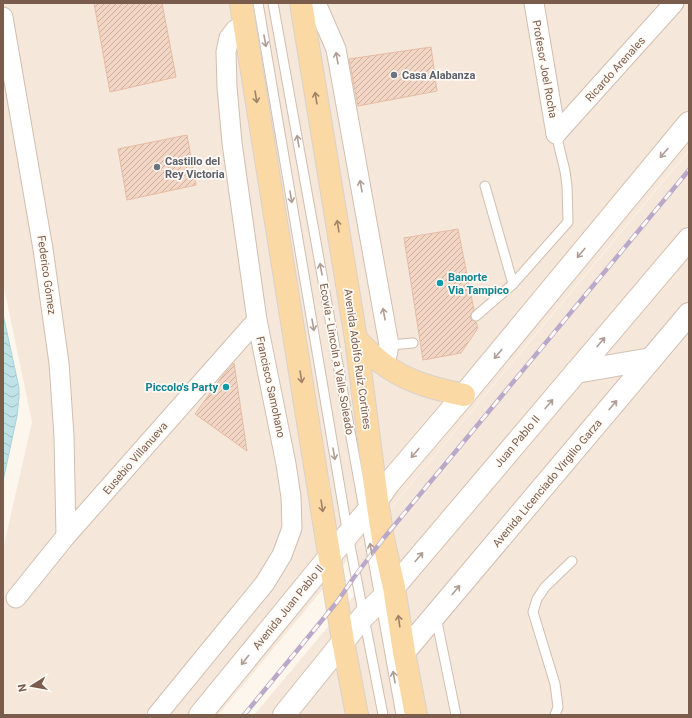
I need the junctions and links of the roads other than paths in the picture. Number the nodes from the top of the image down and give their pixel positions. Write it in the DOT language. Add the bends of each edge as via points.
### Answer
graph roads {
  1 [pos="258,3"];
  2 [pos="273,3"];
  3 [pos="301,3"];
  4 [pos="316,3"];
  5 [pos="534,3"];
  6 [pos="674,3"];
  7 [pos="243,13"];
  8 [pos="3,17"];
  9 [pos="689,123"];
  10 [pos="556,134"];
  11 [pos="485,186"];
  12 [pos="689,239"];
  13 [pos="513,284"];
  14 [pos="689,314"];
  15 [pos="476,316"];
  16 [pos="257,320"];
  17 [pos="356,339"];
  18 [pos="413,343"];
  19 [pos="387,356"];
  20 [pos="651,359"];
  21 [pos="576,372"];
  22 [pos="464,395"];
  23 [pos="371,507"];
  24 [pos="348,535"];
  25 [pos="66,536"];
  26 [pos="330,556"];
  27 [pos="572,561"];
  28 [pos="387,593"];
  29 [pos="16,598"];
  30 [pos="436,614"];
  31 [pos="363,617"];
  32 [pos="343,641"];
  33 [pos="404,652"];
  34 [pos="157,715"];
  35 [pos="200,715"];
  36 [pos="284,715"];
  37 [pos="357,715"];
  38 [pos="383,715"];
  39 [pos="401,715"];
  40 [pos="416,715"];
  41 [pos="456,715"];
  42 [pos="555,715"];
  1 -- 24 [label="lane, one-way"];
  23 -- 2 [label="lane, Ecovía - Lincoln a Valle Soleado, one-way"];
  17 -- 3 [label="main road, Avenida Adolfo Ruíz Cortines, one-way"];
  19 -- 4 [label="street, one-way" via="336,49"];
  5 -- 10 [label="street, Profesor Joel Rocha"];
  6 -- 10 [label="street, Ricardo Arenales"];
  7 -- 16 [label="street, Francisco Samohano" via="229,38 226,52 227,87 232,143"];
  7 -- 26 [label="main road, one-way"];
  8 -- 25 [label="street, Federico Gómez" via="43,249 59,363 64,436"];
  9 -- 22 [label="main road, one-way"];
  10 -- 13 [label="lane" via="565,171 568,222"];
  11 -- 13 [label="lane"];
  21 -- 12 [label="main road, Juan Pablo II, one-way"];
  13 -- 15 [label="lane"];
  14 -- 20 [label="main road, Avenida Licenciado Virgilio Garza"];
  16 -- 25 [label="street, Eusebio Villanueva"];
  16 -- 34 [label="street, Francisco Samohano" via="286,464 292,528 282,555 265,583"];
  17 -- 19 [label="main road"];
  17 -- 23 [label="main road, Avenida Adolfo Ruíz Cortines"];
  18 -- 19 [label="lane"];
  19 -- 22 [label="main road" via="408,379"];
  20 -- 21 [label="main road"];
  30 -- 20 [label="main road, Avenida Licenciado Virgilio Garza, one-way"];
  28 -- 21 [label="main road, Juan Pablo II, one-way"];
  22 -- 23 [label="main road, one-way"];
  23 -- 24 [label="main road, Avenida Juan Pablo II"];
  28 -- 23 [label="main road, Avenida Adolfo Ruíz Cortines, one-way" via="383,539"];
  24 -- 26 [label="main road, Avenida Juan Pablo II"];
  24 -- 31 [label="lane"];
  25 -- 29 [label="street, Eusebio Villanueva"];
  26 -- 32 [label="main road"];
  26 -- 35 [label="main road, Avenida Juan Pablo II, one-way"];
  27 -- 42 [label="lane" via="545,587 537,598 533,612 555,684 558,707"];
  28 -- 31 [label="main road, Juan Pablo II"];
  33 -- 28 [label="main road, Avenida Adolfo Ruíz Cortines, one-way"];
  39 -- 28 [label="lane, one-way"];
  30 -- 33 [label="main road, Avenida Licenciado Virgilio Garza"];
  30 -- 41 [label="lane"];
  31 -- 32 [label="main road, Juan Pablo II"];
  31 -- 38 [label="lane"];
  32 -- 36 [label="main road"];
  32 -- 37 [label="main road"];
  33 -- 40 [label="main road, Avenida Adolfo Ruíz Cortines"];
}
